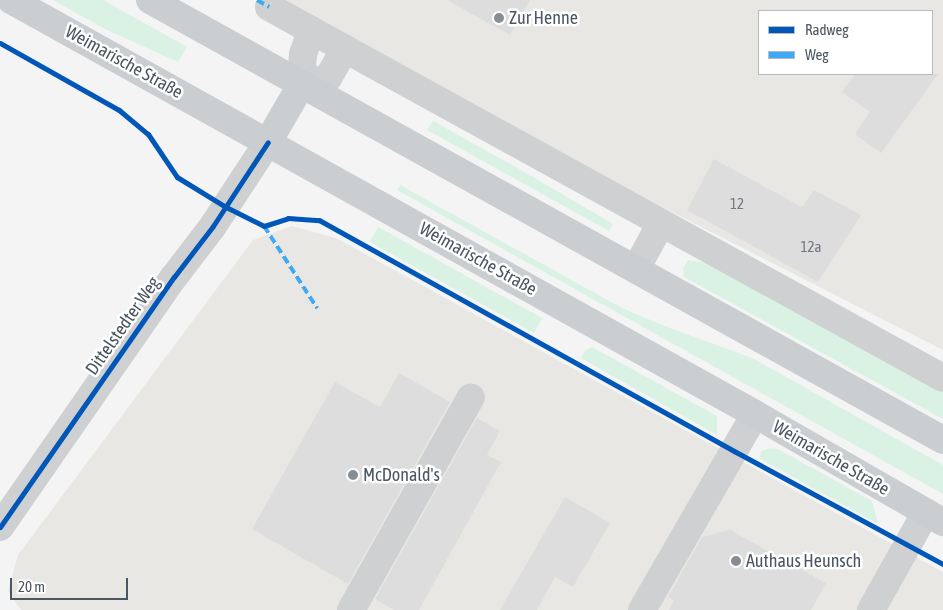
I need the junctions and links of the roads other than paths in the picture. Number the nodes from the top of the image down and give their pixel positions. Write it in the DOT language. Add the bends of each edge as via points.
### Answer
graph roads {
  1 [pos="12,0"];
  2 [pos="150,0"];
  3 [pos="269,7"];
  4 [pos="311,30"];
  5 [pos="345,49"];
  6 [pos="301,85"];
  7 [pos="268,142"];
  8 [pos="661,223"];
  9 [pos="636,269"];
  10 [pos="943,378"];
  11 [pos="471,397"];
  12 [pos="755,414"];
  13 [pos="943,440"];
  14 [pos="935,517"];
  15 [pos="0,526"];
  16 [pos="872,609"];
  17 [pos="351,610"];
  18 [pos="642,610"];
  1 -- 7 [label="main road, Weimarische Straße"];
  2 -- 6 [label="main road"];
  3 -- 4 [label="street"];
  4 -- 5 [label="street"];
  4 -- 6 [label="street" via="301,63"];
  5 -- 6 [label="street" via="328,78"];
  5 -- 8 [label="street"];
  6 -- 7 [label="main road"];
  6 -- 9 [label="main road"];
  7 -- 12 [label="main road, Weimarische Straße"];
  7 -- 15 [label="street, Dittelstedter Weg" via="213,226"];
  8 -- 9 [label="street"];
  8 -- 10 [label="street"];
  9 -- 13 [label="main road"];
  11 -- 17 [label="street"];
  12 -- 14 [label="main road, Weimarische Straße"];
  12 -- 18 [label="street"];
  14 -- 16 [label="street"];
}
